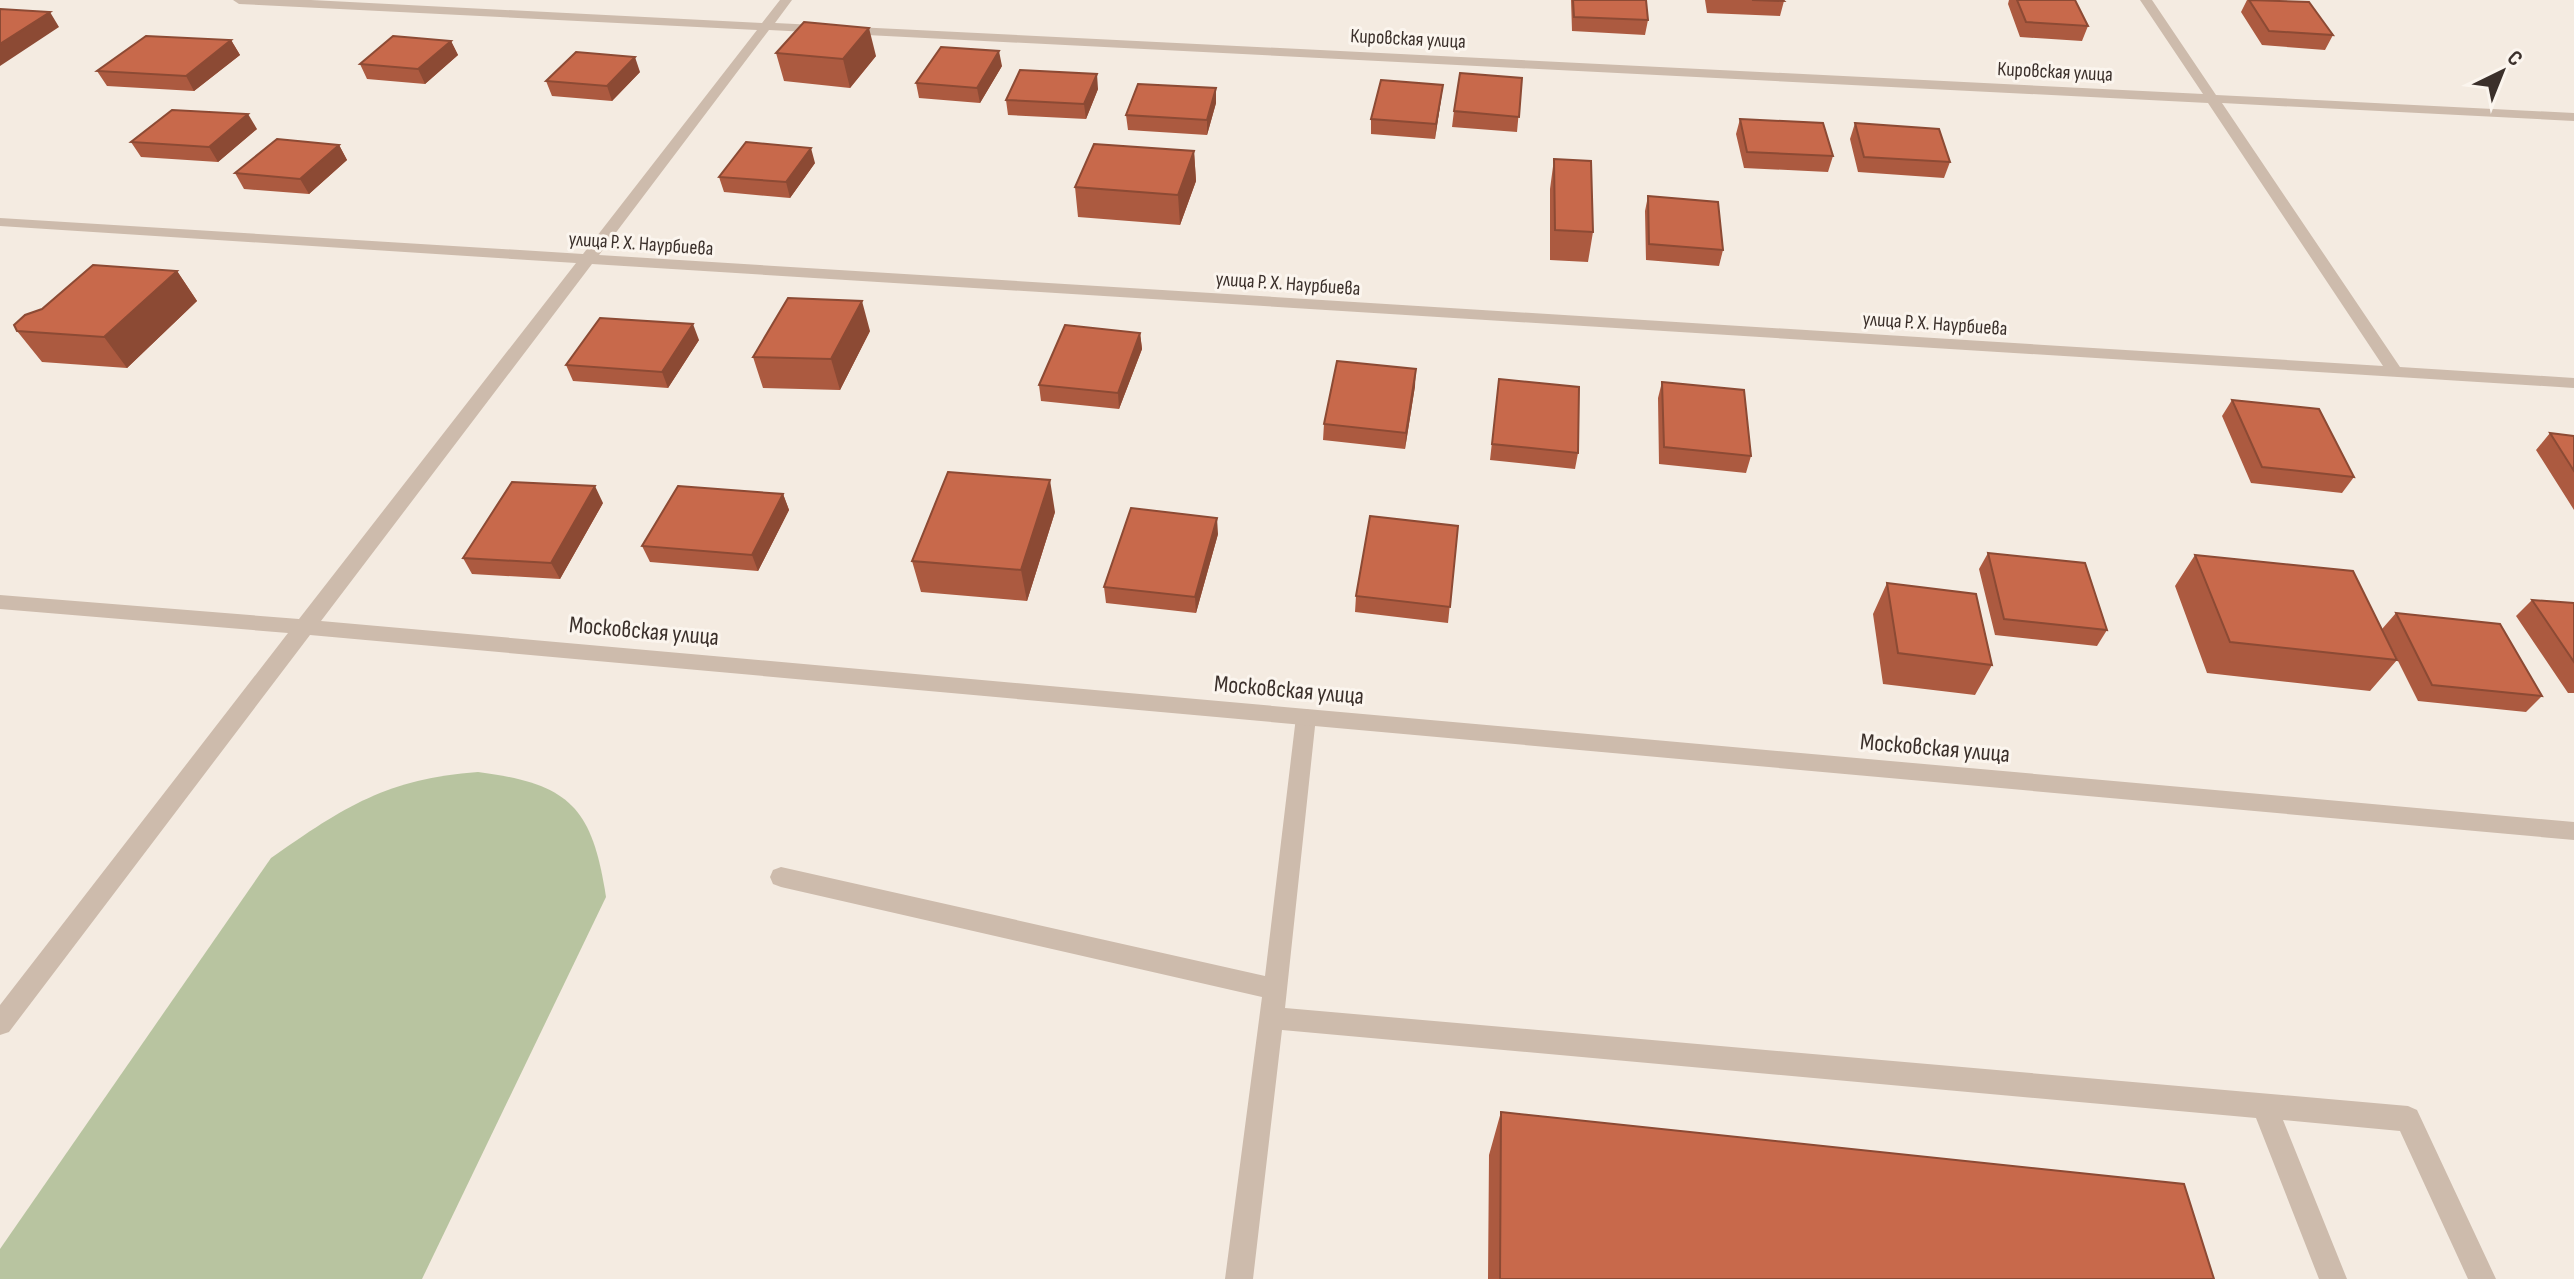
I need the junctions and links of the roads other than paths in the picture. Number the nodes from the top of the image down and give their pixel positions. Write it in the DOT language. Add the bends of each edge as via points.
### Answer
graph roads {
  1 [pos="239,0"];
  2 [pos="786,0"];
  3 [pos="2146,0"];
  4 [pos="766,27"];
  5 [pos="2214,100"];
  6 [pos="2574,117"];
  7 [pos="0,222"];
  8 [pos="587,261"];
  9 [pos="2395,372"];
  10 [pos="2574,383"];
  11 [pos="0,602"];
  12 [pos="305,627"];
  13 [pos="1306,717"];
  14 [pos="2574,831"];
  15 [pos="781,877"];
  16 [pos="1275,989"];
  17 [pos="1271,1018"];
  18 [pos="0,1024"];
  19 [pos="2265,1108"];
  20 [pos="1239,1279"];
  21 [pos="2333,1279"];
  22 [pos="2482,1279"];
  1 -- 4 [label="street, Кировская улица"];
  2 -- 4 [label="street"];
  3 -- 5 [label="street"];
  4 -- 5 [label="street, Кировская улица"];
  4 -- 8 [label="street"];
  5 -- 6 [label="street, Кировская улица"];
  5 -- 9 [label="street"];
  7 -- 8 [label="street, улица Р. Х. Наурбиева"];
  8 -- 9 [label="street, улица Р. Х. Наурбиева"];
  8 -- 12 [label="street"];
  9 -- 10 [label="street, улица Р. Х. Наурбиева"];
  11 -- 12 [label="street, Московская улица"];
  12 -- 13 [label="street, Московская улица"];
  12 -- 18 [label="street"];
  13 -- 14 [label="street, Московская улица"];
  13 -- 16 [label="street"];
  15 -- 16 [label="street"];
  16 -- 17 [label="street"];
  17 -- 19 [label="street"];
  17 -- 20 [label="street"];
  19 -- 21 [label="street"];
  19 -- 22 [label="street" via="2408,1119"];
}
